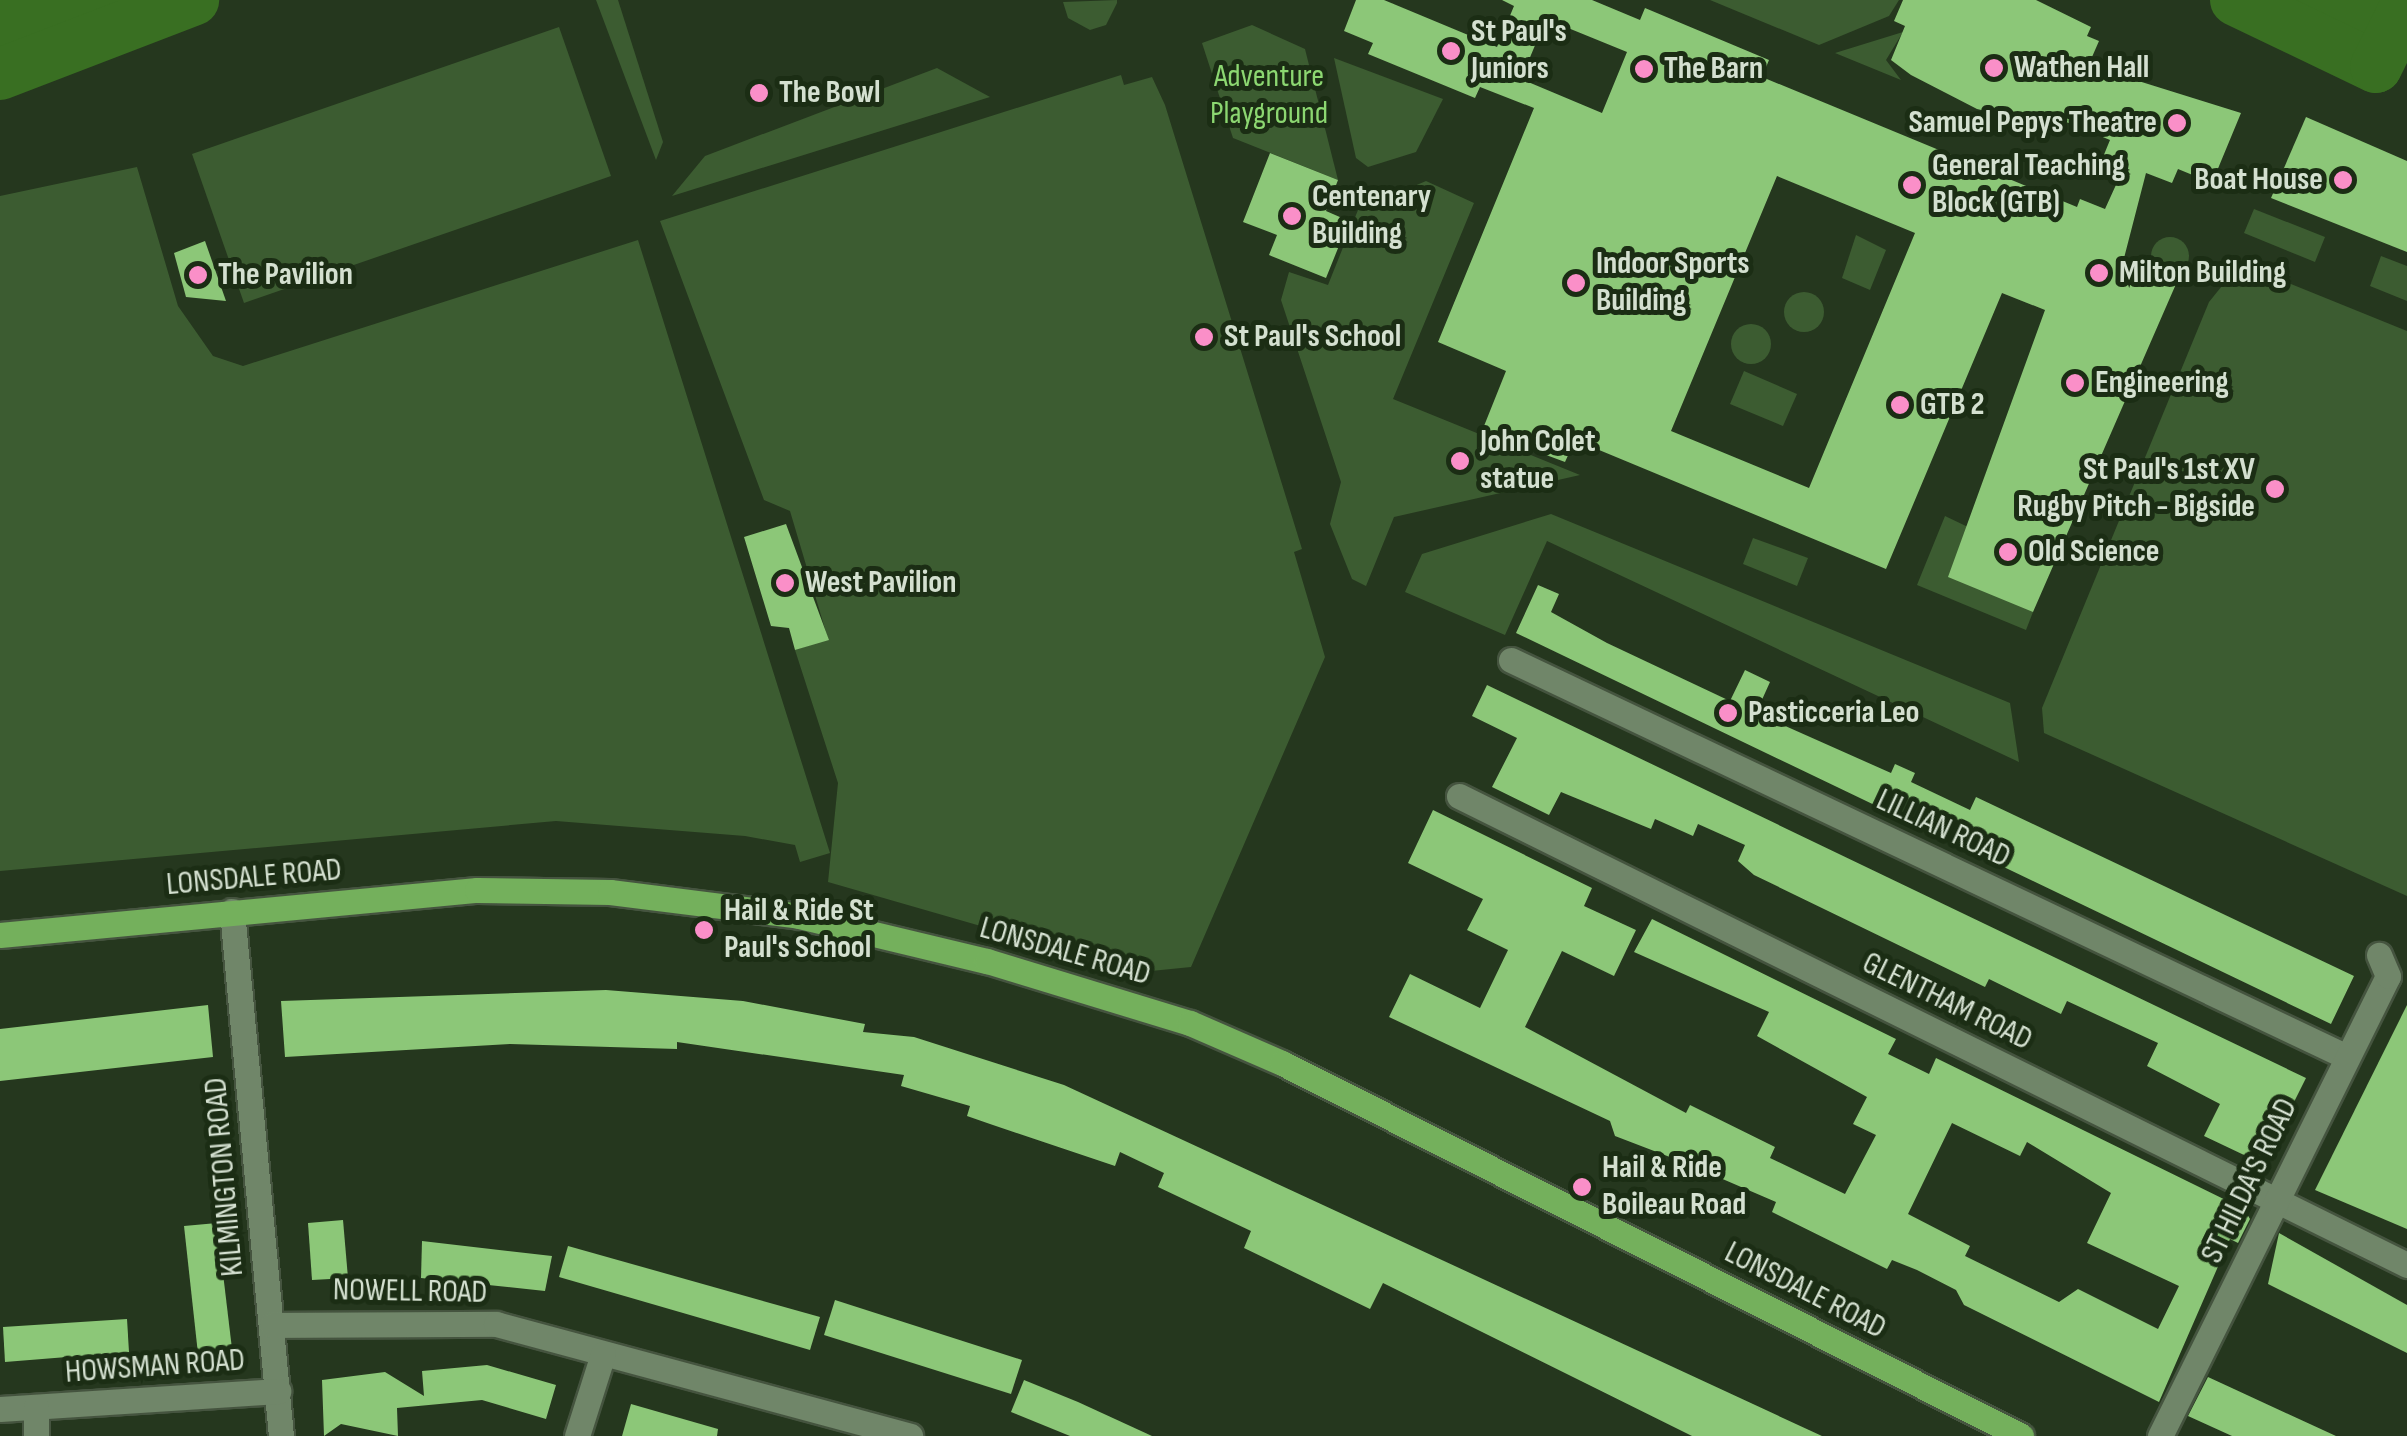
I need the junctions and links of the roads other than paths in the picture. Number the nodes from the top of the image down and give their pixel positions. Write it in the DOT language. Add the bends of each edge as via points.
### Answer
graph roads {
  1 [pos="1511,660"];
  2 [pos="1459,796"];
  3 [pos="232,912"];
  4 [pos="0,935"];
  5 [pos="2380,955"];
  6 [pos="2347,1058"];
  7 [pos="2277,1201"];
  8 [pos="2407,1266"];
  9 [pos="272,1325"];
  10 [pos="603,1354"];
  11 [pos="278,1392"];
  12 [pos="36,1407"];
  13 [pos="0,1409"];
  14 [pos="880,1432"];
  15 [pos="36,1436"];
  16 [pos="282,1436"];
  17 [pos="577,1436"];
  18 [pos="910,1436"];
  19 [pos="2020,1436"];
  20 [pos="2160,1436"];
  1 -- 6 [label="street, LILLIAN ROAD"];
  2 -- 7 [label="street, GLENTHAM ROAD"];
  3 -- 4 [label="main road, LONSDALE ROAD"];
  3 -- 9 [label="street, KILMINGTON ROAD"];
  3 -- 19 [label="main road, LONSDALE ROAD" via="477,890 610,892 799,916 1004,966 1190,1023 1282,1063"];
  5 -- 6 [label="street, ST HILDA'S ROAD" via="2388,976"];
  6 -- 7 [label="street, ST HILDA'S ROAD"];
  7 -- 8 [label="street, GLENTHAM ROAD"];
  7 -- 20 [label="street, ST HILDA'S ROAD"];
  9 -- 10 [label="street, NOWELL ROAD" via="471,1321"];
  9 -- 11 [label="street, KILMINGTON ROAD"];
  10 -- 14 [label="street, NOWELL ROAD"];
  10 -- 17 [label="street"];
  11 -- 12 [label="street, HOWSMAN ROAD"];
  11 -- 16 [label="street, KILMINGTON ROAD"];
  12 -- 13 [label="street, HOWSMAN ROAD"];
  12 -- 15 [label="street, HOWSMAN ROAD"];
  14 -- 18 [label="street, NOWELL ROAD"];
}
